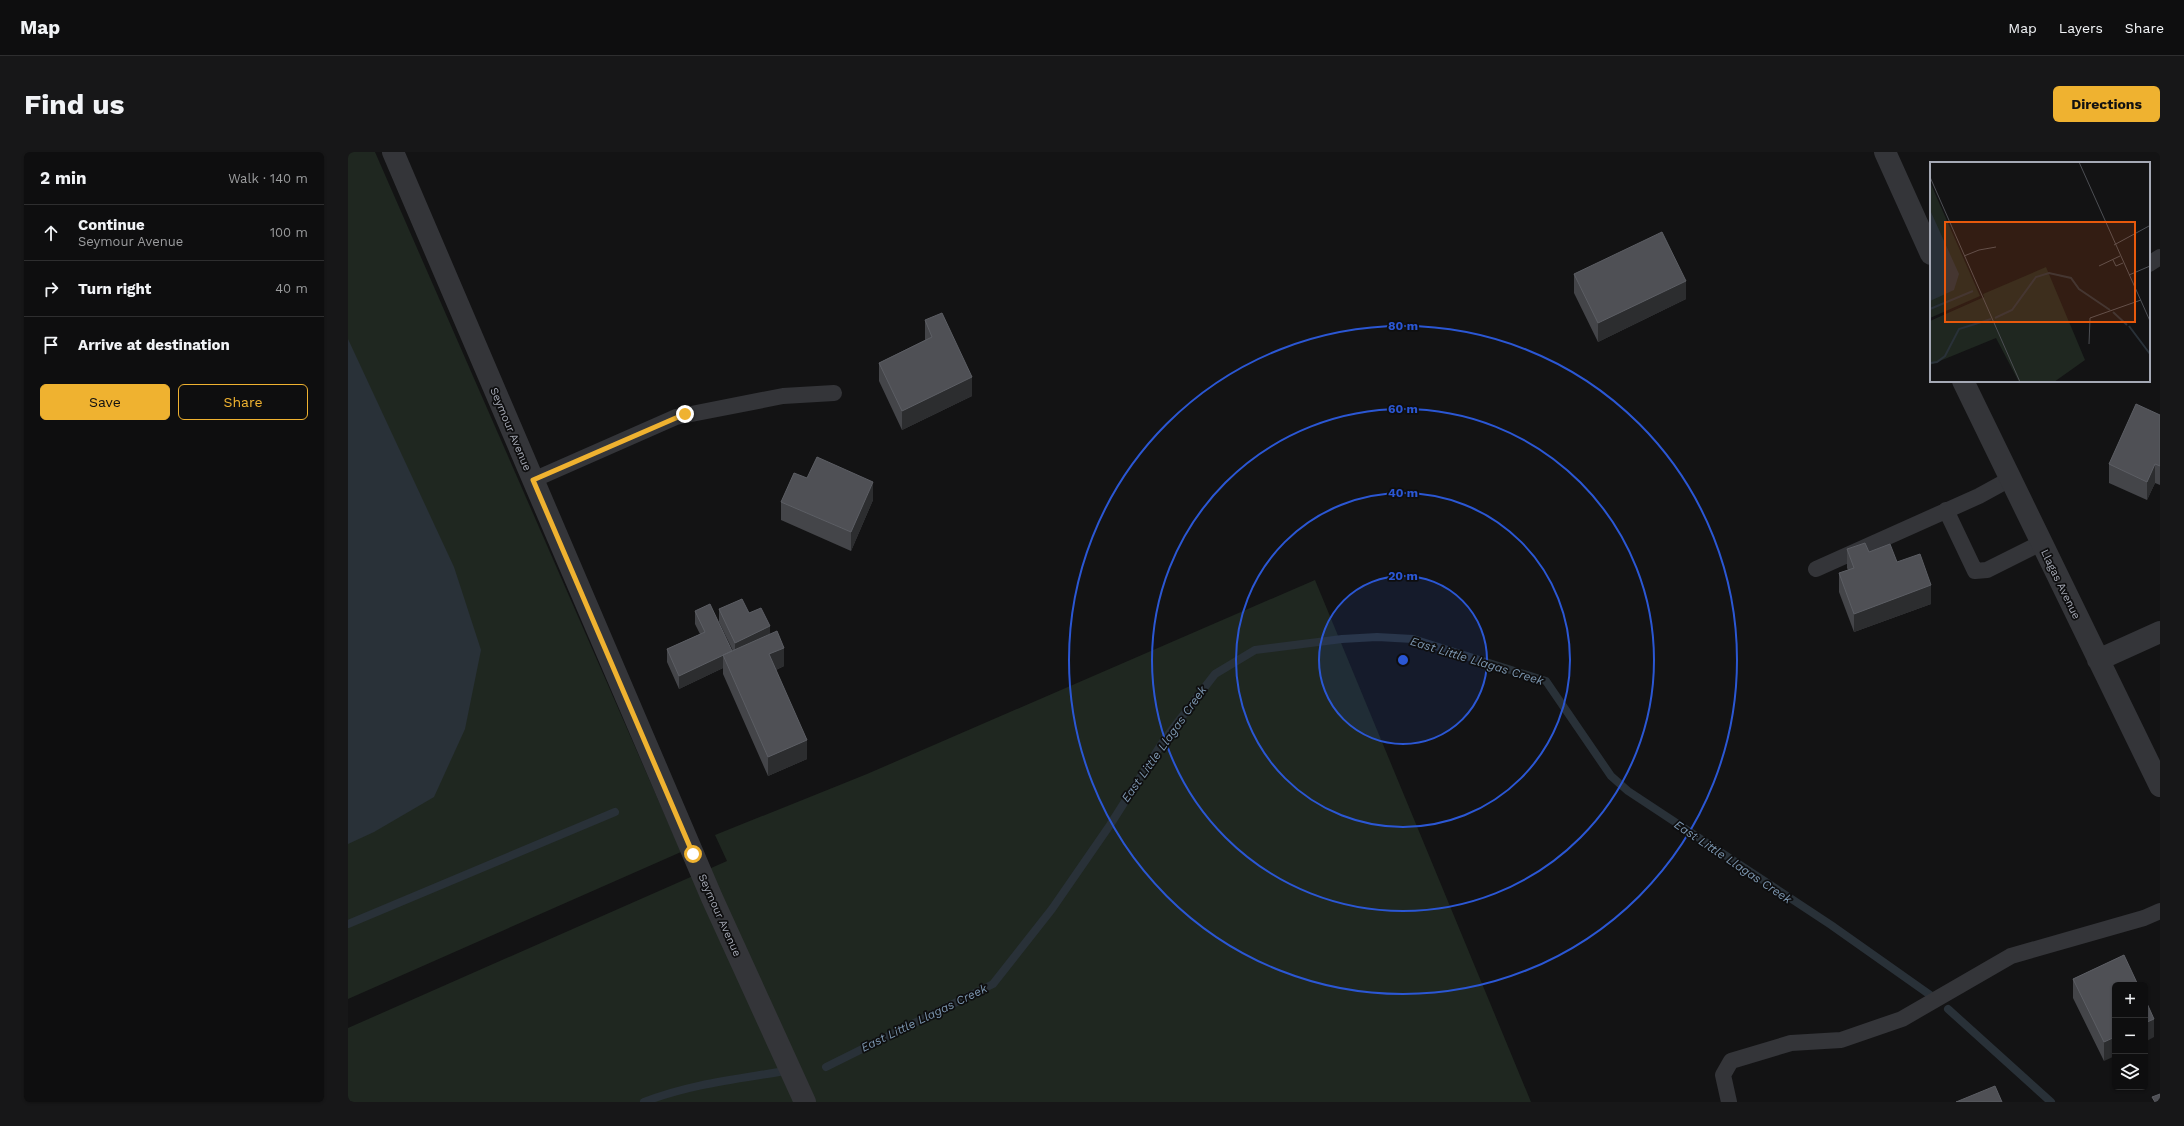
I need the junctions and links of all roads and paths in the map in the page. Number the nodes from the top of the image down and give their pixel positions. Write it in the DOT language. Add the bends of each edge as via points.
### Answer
graph roads {
  1 [pos="393,152"];
  2 [pos="1885,152"];
  3 [pos="1930,252"];
  4 [pos="2160,257"];
  5 [pos="2150,263"];
  6 [pos="1963,382"];
  7 [pos="834,393"];
  8 [pos="2010,479"];
  9 [pos="533,480"];
  10 [pos="1946,510"];
  11 [pos="2041,543"];
  12 [pos="1816,568"];
  13 [pos="2160,632"];
  14 [pos="2098,660"];
  15 [pos="2160,786"];
  16 [pos="2160,911"];
  17 [pos="804,1102"];
  18 [pos="1730,1102"];
  1 -- 9 [label="street, Seymour Avenue"];
  2 -- 3 [label="street"];
  4 -- 5 [label="lane"];
  6 -- 8 [label="street, Llagas Avenue"];
  7 -- 9 [label="lane" via="783,396 676,417"];
  8 -- 10 [label="lane"];
  8 -- 11 [label="street, Llagas Avenue"];
  9 -- 17 [label="street, Seymour Avenue" via="712,898"];
  10 -- 11 [label="lane" via="1975,571 1987,570"];
  10 -- 12 [label="lane"];
  11 -- 14 [label="street, Llagas Avenue"];
  13 -- 14 [label="street"];
  14 -- 15 [label="street, Llagas Avenue"];
  16 -- 18 [label="lane" via="2144,918 2011,956 1902,1019 1840,1040 1791,1043 1731,1061 1722,1076"];
}
